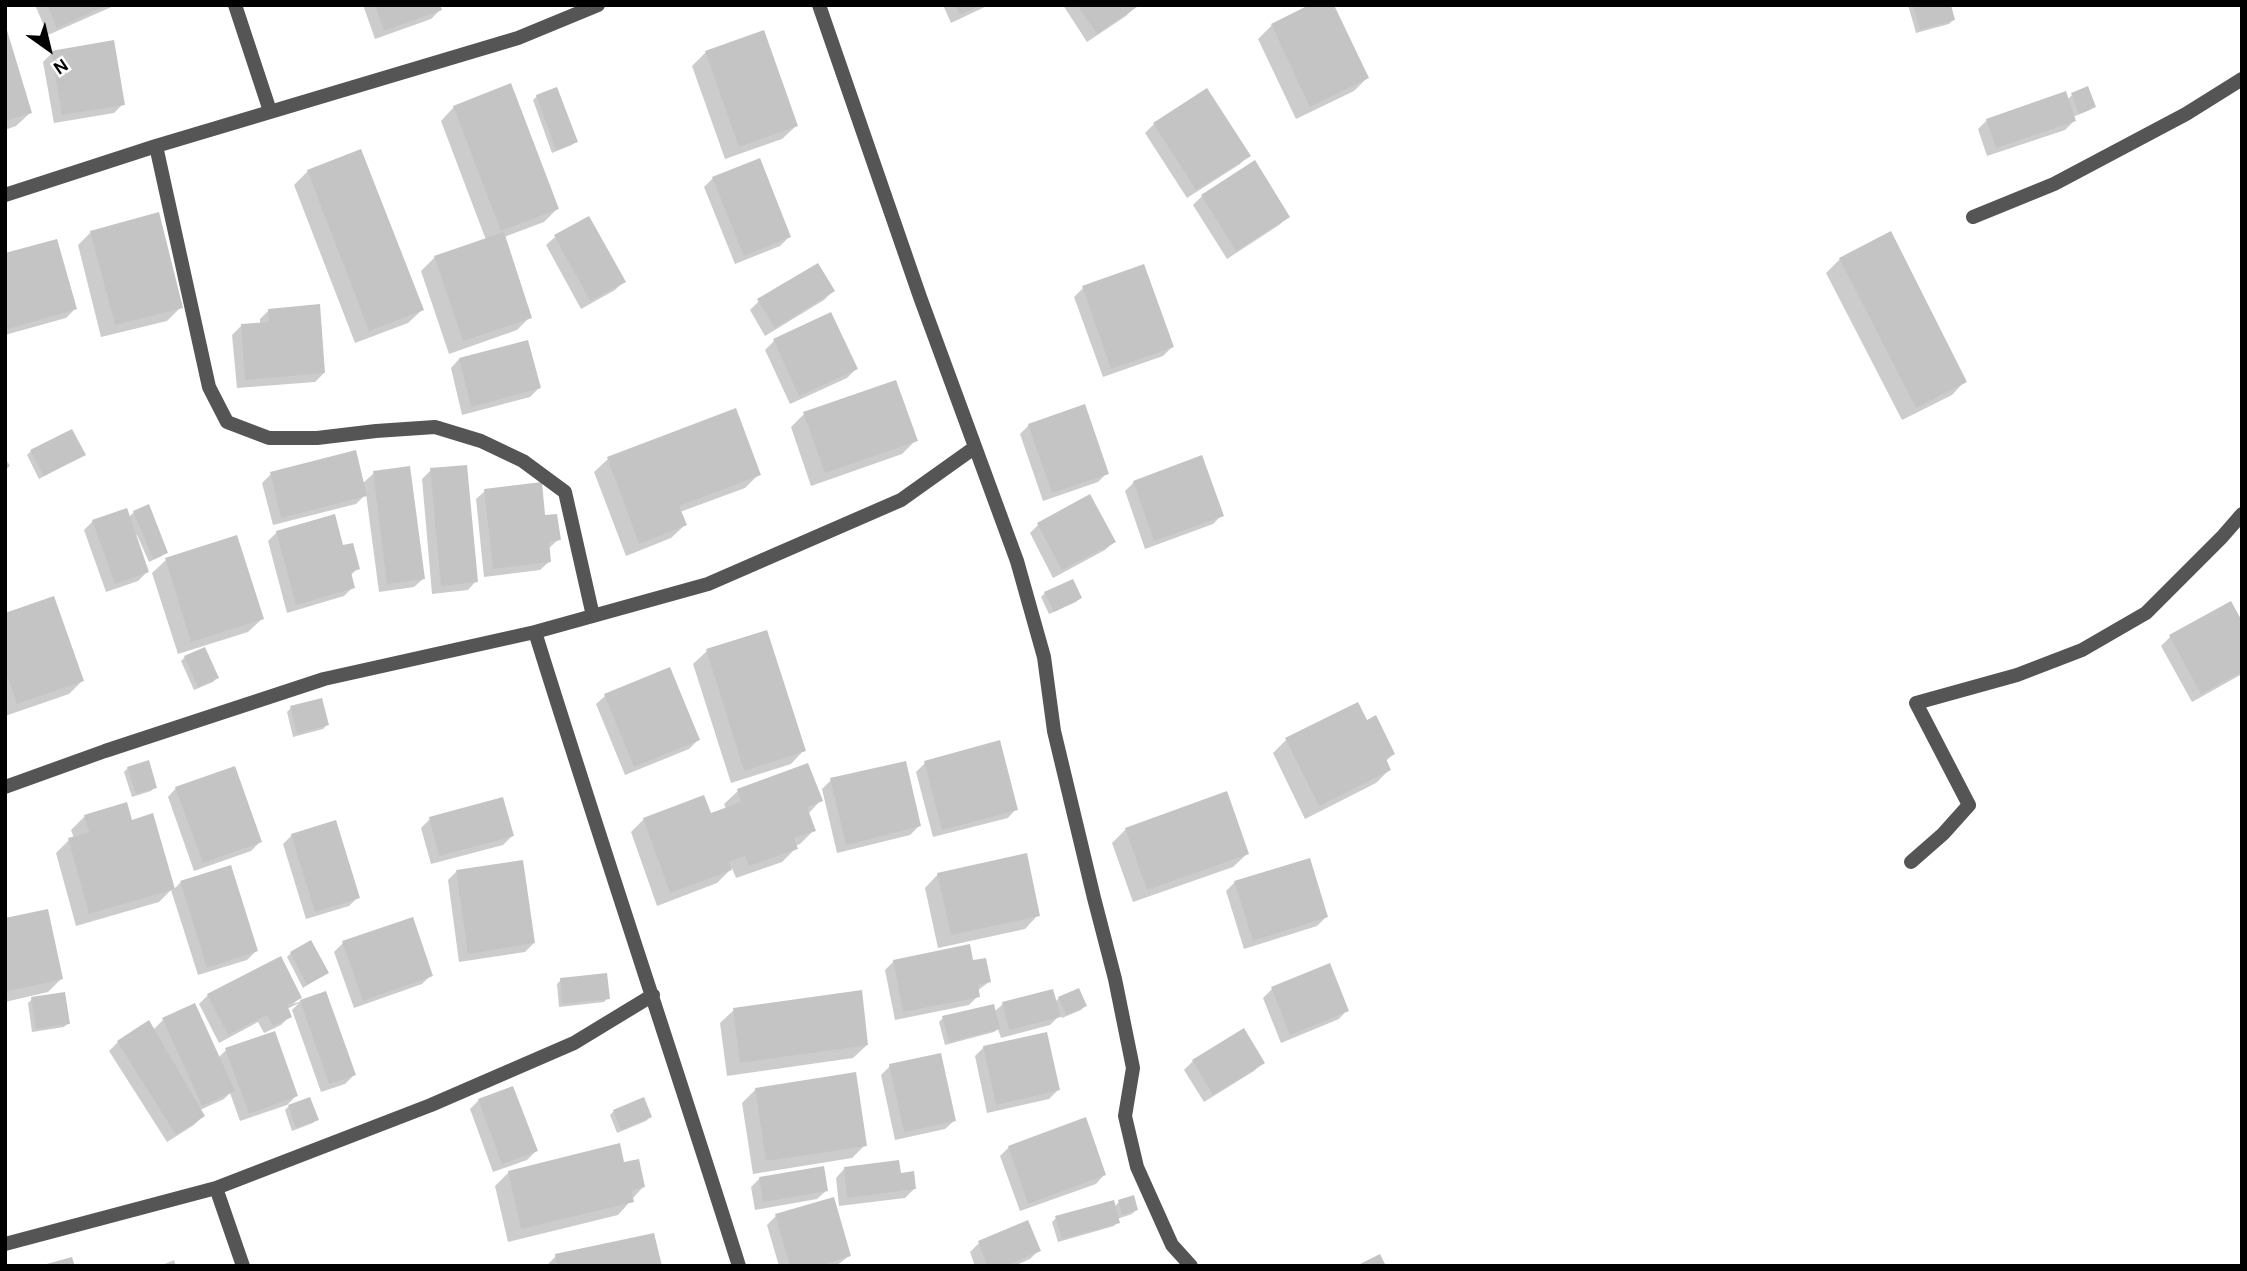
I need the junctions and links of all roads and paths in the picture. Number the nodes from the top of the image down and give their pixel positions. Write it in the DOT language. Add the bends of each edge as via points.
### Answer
graph roads {
  1 [pos="235,5"];
  2 [pos="598,5"];
  3 [pos="819,5"];
  4 [pos="2242,79"];
  5 [pos="270,111"];
  6 [pos="156,146"];
  7 [pos="5,195"];
  8 [pos="1973,217"];
  9 [pos="974,448"];
  10 [pos="2242,514"];
  11 [pos="593,616"];
  12 [pos="535,632"];
  13 [pos="5,787"];
  14 [pos="1911,862"];
  15 [pos="653,995"];
  16 [pos="216,1188"];
  17 [pos="5,1244"];
  18 [pos="243,1266"];
  19 [pos="739,1266"];
  20 [pos="1191,1266"];
  1 -- 5 [label="street"];
  2 -- 5 [label="street" via="518,37"];
  3 -- 9 [label="street"];
  4 -- 8 [label="street" via="2054,184"];
  5 -- 6 [label="street"];
  6 -- 7 [label="street"];
  6 -- 11 [label="street" via="209,387 227,422 269,438 435,428 523,461 565,492"];
  9 -- 11 [label="street" via="901,500 708,584"];
  9 -- 20 [label="street" via="1017,561 1044,657 1054,731 1133,1068 1125,1116 1137,1167 1172,1245"];
  10 -- 14 [label="street" via="2146,613 2082,650 2017,675 1916,703 1969,805"];
  11 -- 12 [label="street"];
  12 -- 13 [label="street" via="324,679"];
  12 -- 15 [label="street"];
  15 -- 16 [label="street" via="574,1043 431,1105"];
  15 -- 19 [label="street"];
  16 -- 17 [label="street"];
  16 -- 18 [label="street"];
}
